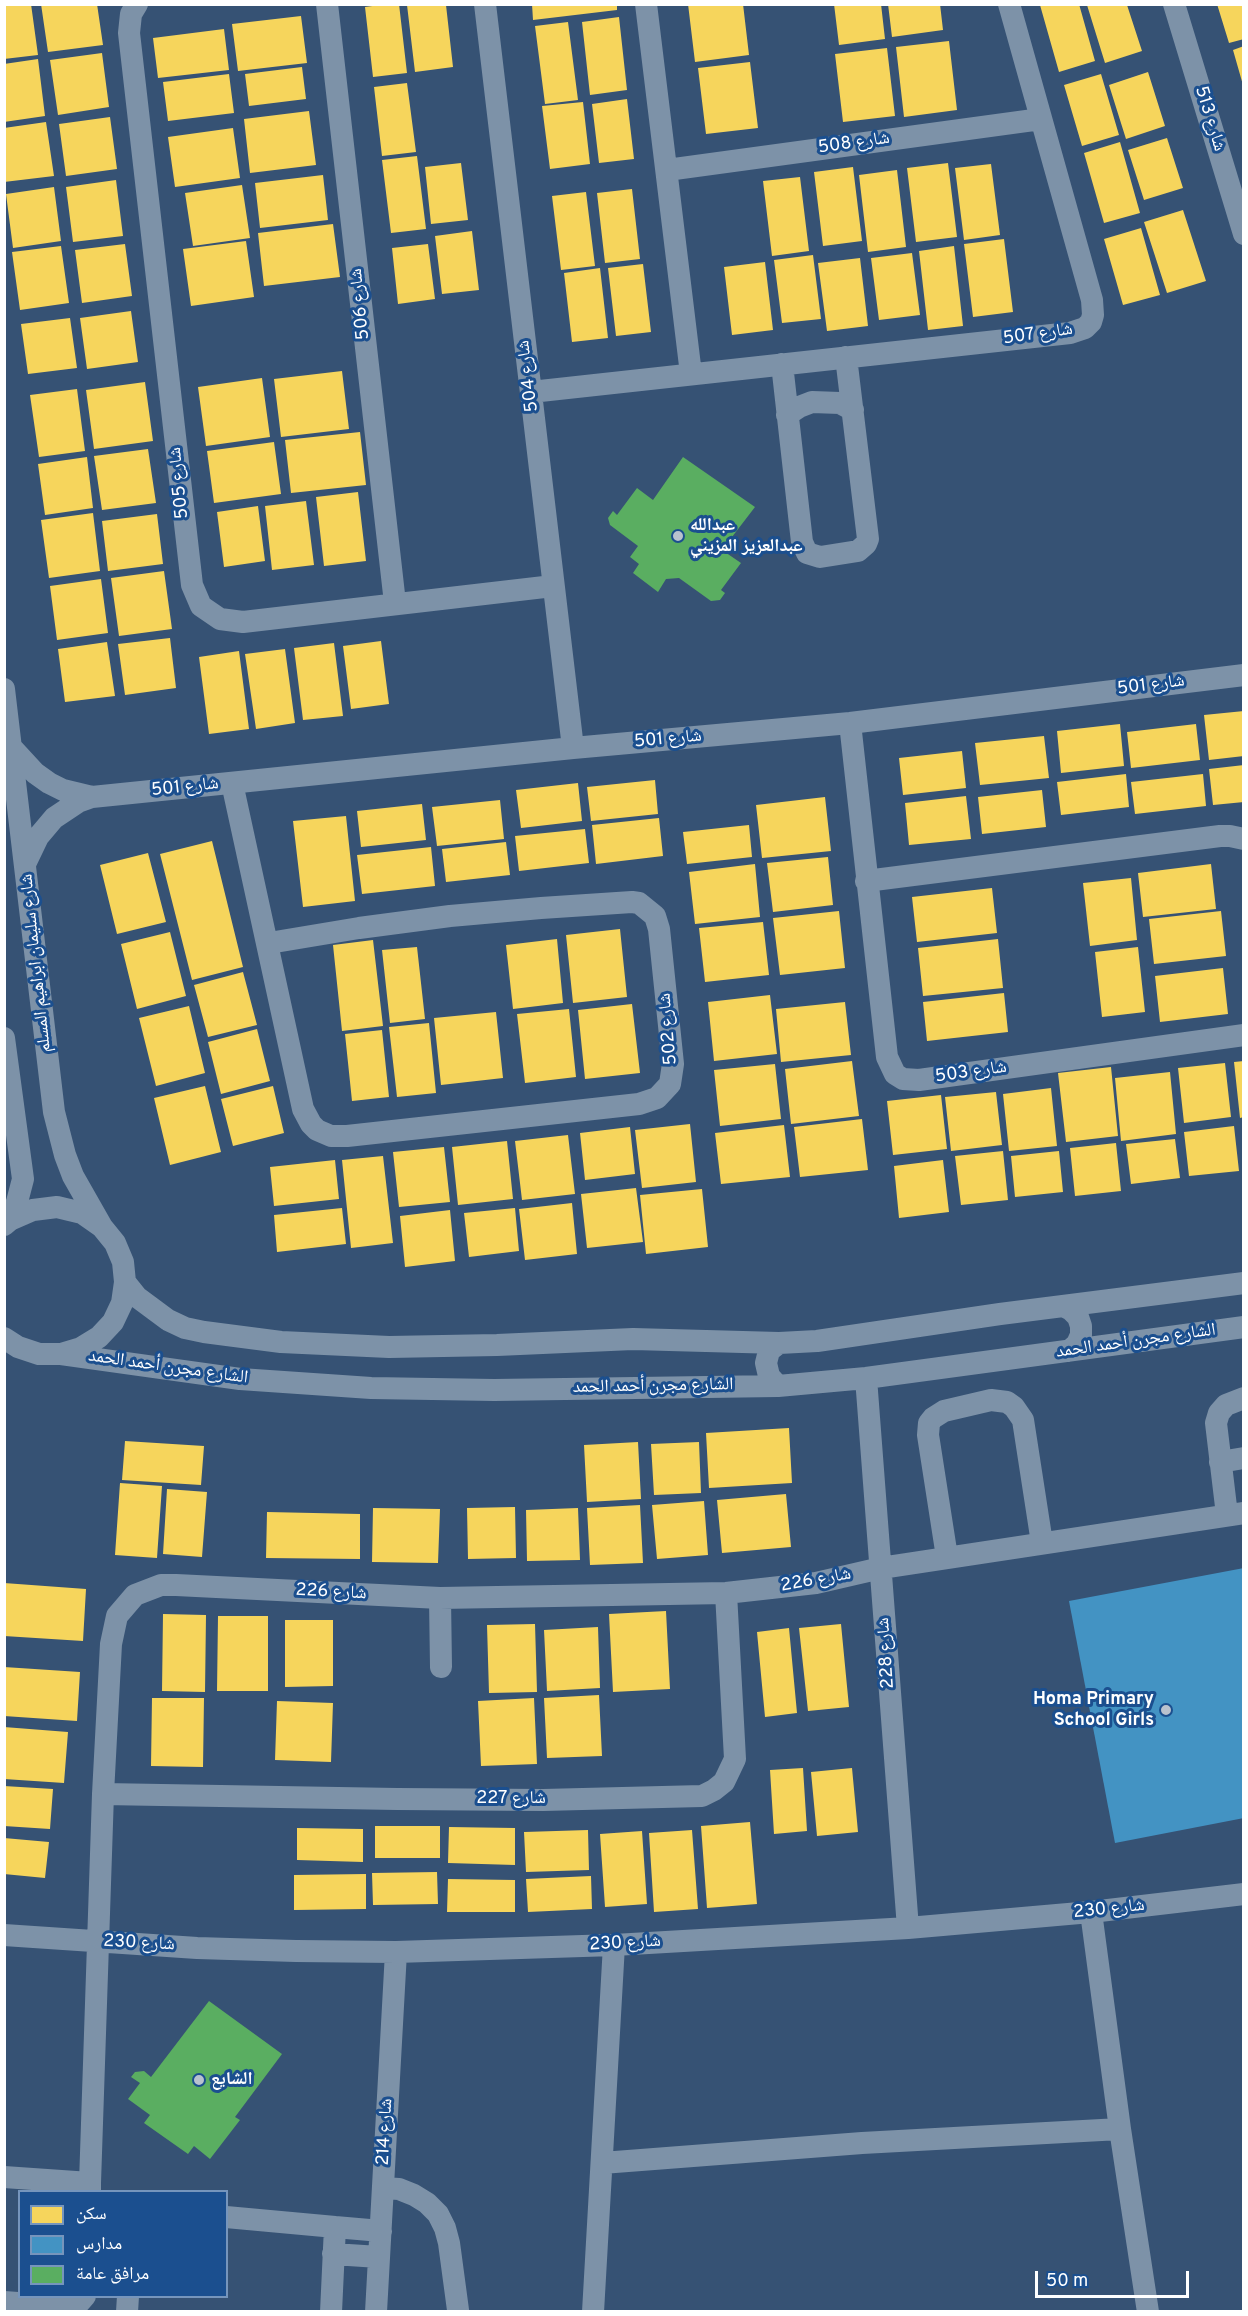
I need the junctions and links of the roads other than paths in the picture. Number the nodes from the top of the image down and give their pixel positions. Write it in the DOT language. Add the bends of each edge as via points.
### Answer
graph roads {
  1 [pos="136,4"];
  2 [pos="327,4"];
  3 [pos="485,4"];
  4 [pos="646,4"];
  5 [pos="1009,4"];
  6 [pos="1174,4"];
  7 [pos="1041,118"];
  8 [pos="667,170"];
  9 [pos="1244,234"];
  10 [pos="846,357"];
  11 [pos="782,364"];
  12 [pos="691,374"];
  13 [pos="531,392"];
  14 [pos="853,410"];
  15 [pos="787,415"];
  16 [pos="552,586"];
  17 [pos="395,603"];
  18 [pos="1244,675"];
  19 [pos="4,689"];
  20 [pos="850,723"];
  21 [pos="11,747"];
  22 [pos="573,748"];
  23 [pos="232,783"];
  24 [pos="92,797"];
  25 [pos="1244,840"];
  26 [pos="26,862"];
  27 [pos="866,881"];
  28 [pos="269,943"];
  29 [pos="1244,1035"];
  30 [pos="4,1038"];
  31 [pos="7,1222"];
  32 [pos="102,1227"];
  33 [pos="125,1282"];
  34 [pos="1244,1282"];
  35 [pos="1063,1306"];
  36 [pos="1244,1327"];
  37 [pos="4,1338"];
  38 [pos="779,1343"];
  39 [pos="1069,1351"];
  40 [pos="61,1354"];
  41 [pos="866,1378"];
  42 [pos="778,1386"];
  43 [pos="1244,1398"];
  44 [pos="1244,1458"];
  45 [pos="1220,1462"];
  46 [pos="1235,1514"];
  47 [pos="1042,1543"];
  48 [pos="947,1557"];
  49 [pos="881,1568"];
  50 [pos="726,1593"];
  51 [pos="440,1598"];
  52 [pos="441,1667"];
  53 [pos="103,1794"];
  54 [pos="1244,1894"];
  55 [pos="1090,1912"];
  56 [pos="908,1928"];
  57 [pos="4,1935"];
  58 [pos="97,1942"];
  59 [pos="614,1946"];
  60 [pos="396,1952"];
  61 [pos="1120,2129"];
  62 [pos="602,2163"];
  63 [pos="4,2177"];
  64 [pos="90,2187"];
  65 [pos="383,2188"];
  66 [pos="228,2217"];
  67 [pos="335,2227"];
  68 [pos="381,2231"];
  69 [pos="333,2254"];
  70 [pos="379,2257"];
  71 [pos="83,2298"];
  72 [pos="4,2302"];
  73 [pos="44,2308"];
  74 [pos="458,2310"];
  75 [pos="332,2312"];
  76 [pos="376,2312"];
  77 [pos="593,2312"];
  78 [pos="1148,2312"];
  1 -- 17 [label="street, شارع 505" via="129,33 195,596 210,614 231,622"];
  2 -- 17 [label="street, شارع 506"];
  3 -- 13 [label="street, شارع 504"];
  4 -- 8 [label="street"];
  5 -- 7 [label="street, شارع 507"];
  6 -- 9 [label="street, شارع 513"];
  7 -- 8 [label="street, شارع 508"];
  7 -- 10 [label="street, شارع 507" via="1092,300 1091,322 1070,333"];
  8 -- 12 [label="street"];
  10 -- 11 [label="street, شارع 507"];
  10 -- 14 [label="street"];
  11 -- 12 [label="street, شارع 507"];
  11 -- 15 [label="street"];
  12 -- 13 [label="street, شارع 507"];
  13 -- 16 [label="street, شارع 504"];
  14 -- 15 [label="street" via="840,403 812,402"];
  14 -- 15 [label="street" via="868,539 858,551 820,556 807,553 802,542"];
  16 -- 17 [label="street, شارع 505"];
  16 -- 22 [label="street, شارع 504"];
  18 -- 20 [label="street, شارع 501"];
  19 -- 21 [label="street, شارع سليمان ابراهيم المسلم"];
  20 -- 22 [label="street, شارع 501"];
  20 -- 27 [label="street, شارع 503"];
  21 -- 24 [label="street, شارع 501" via="50,783"];
  21 -- 26 [label="street, شارع سليمان ابراهيم المسلم"];
  22 -- 23 [label="street, شارع 501"];
  23 -- 24 [label="street, شارع 501"];
  23 -- 28 [label="street, شارع 502"];
  24 -- 26 [label="street, شارع 501" via="54,818 38,837"];
  25 -- 27 [label="street" via="1220,836"];
  26 -- 32 [label="street, شارع سليمان ابراهيم المسلم" via="54,1112 73,1176"];
  27 -- 29 [label="street, شارع 503" via="886,1057 891,1070 903,1079 919,1080"];
  28 -- 28 [label="street, شارع 502" via="303,1109 311,1124 324,1134 347,1136 639,1104 657,1098 670,1083 674,1064 659,929 655,916 639,903 450,916"];
  30 -- 31 [label="street" via="22,1179"];
  31 -- 32 [label="street" via="33,1209 57,1207 82,1213"];
  32 -- 33 [label="street, شارع سليمان ابراهيم المسلم" via="123,1262"];
  33 -- 38 [label="street" via="152,1310 186,1328 281,1342 422,1347 633,1339"];
  33 -- 40 [label="street" via="122,1303 106,1330 81,1348"];
  34 -- 35 [label="street"];
  35 -- 38 [label="street" via="859,1336"];
  35 -- 39 [label="street" via="1078,1317 1081,1326 1077,1344"];
  36 -- 39 [label="street, الشارع مجرن أحمد الحمد"];
  37 -- 40 [label="street, الشارع مجرن أحمد الحمد" via="39,1354"];
  38 -- 42 [label="street" via="769,1351 766,1363 768,1376"];
  39 -- 41 [label="street, الشارع مجرن أحمد الحمد"];
  40 -- 42 [label="street, الشارع مجرن أحمد الحمد" via="240,1379 371,1388"];
  41 -- 42 [label="street, الشارع مجرن أحمد الحمد"];
  41 -- 49 [label="street, شارع 228"];
  43 -- 45 [label="street" via="1226,1405 1219,1413 1216,1424"];
  44 -- 45 [label="street"];
  45 -- 46 [label="street"];
  46 -- 47 [label="street, شارع 226"];
  47 -- 48 [label="street, شارع 226"];
  47 -- 48 [label="street" via="1023,1420 1007,1402 991,1400 944,1411 929,1423"];
  48 -- 49 [label="street, شارع 226"];
  49 -- 50 [label="street, شارع 226" via="816,1583"];
  49 -- 56 [label="street, شارع 228"];
  50 -- 51 [label="street, شارع 226"];
  50 -- 53 [label="street, شارع 227" via="735,1760 724,1782 702,1796 543,1800"];
  51 -- 52 [label="street"];
  51 -- 53 [label="street, شارع 226" via="176,1584 135,1595 117,1616 113,1630"];
  53 -- 58 [label="street, شارع 226"];
  54 -- 55 [label="street, شارع 230"];
  55 -- 56 [label="street, شارع 230"];
  55 -- 61 [label="street"];
  56 -- 59 [label="street, شارع 230"];
  57 -- 58 [label="street, شارع 230"];
  58 -- 60 [label="street, شارع 230"];
  58 -- 64 [label="street, شارع 226"];
  59 -- 60 [label="street, شارع 230"];
  59 -- 62 [label="street"];
  60 -- 65 [label="street, شارع 214"];
  61 -- 62 [label="street"];
  61 -- 78 [label="street"];
  62 -- 77 [label="street"];
  63 -- 64 [label="street"];
  65 -- 68 [label="street, شارع 214"];
  65 -- 74 [label="street" via="414,2195 438,2214 449,2243"];
  66 -- 67 [label="street"];
  67 -- 68 [label="street"];
  67 -- 69 [label="street"];
  68 -- 70 [label="street, شارع 214"];
  69 -- 70 [label="street"];
  69 -- 75 [label="street"];
  70 -- 76 [label="street, شارع 214"];
  71 -- 73 [label="street" via="72,2307"];
  72 -- 73 [label="street"];
}
